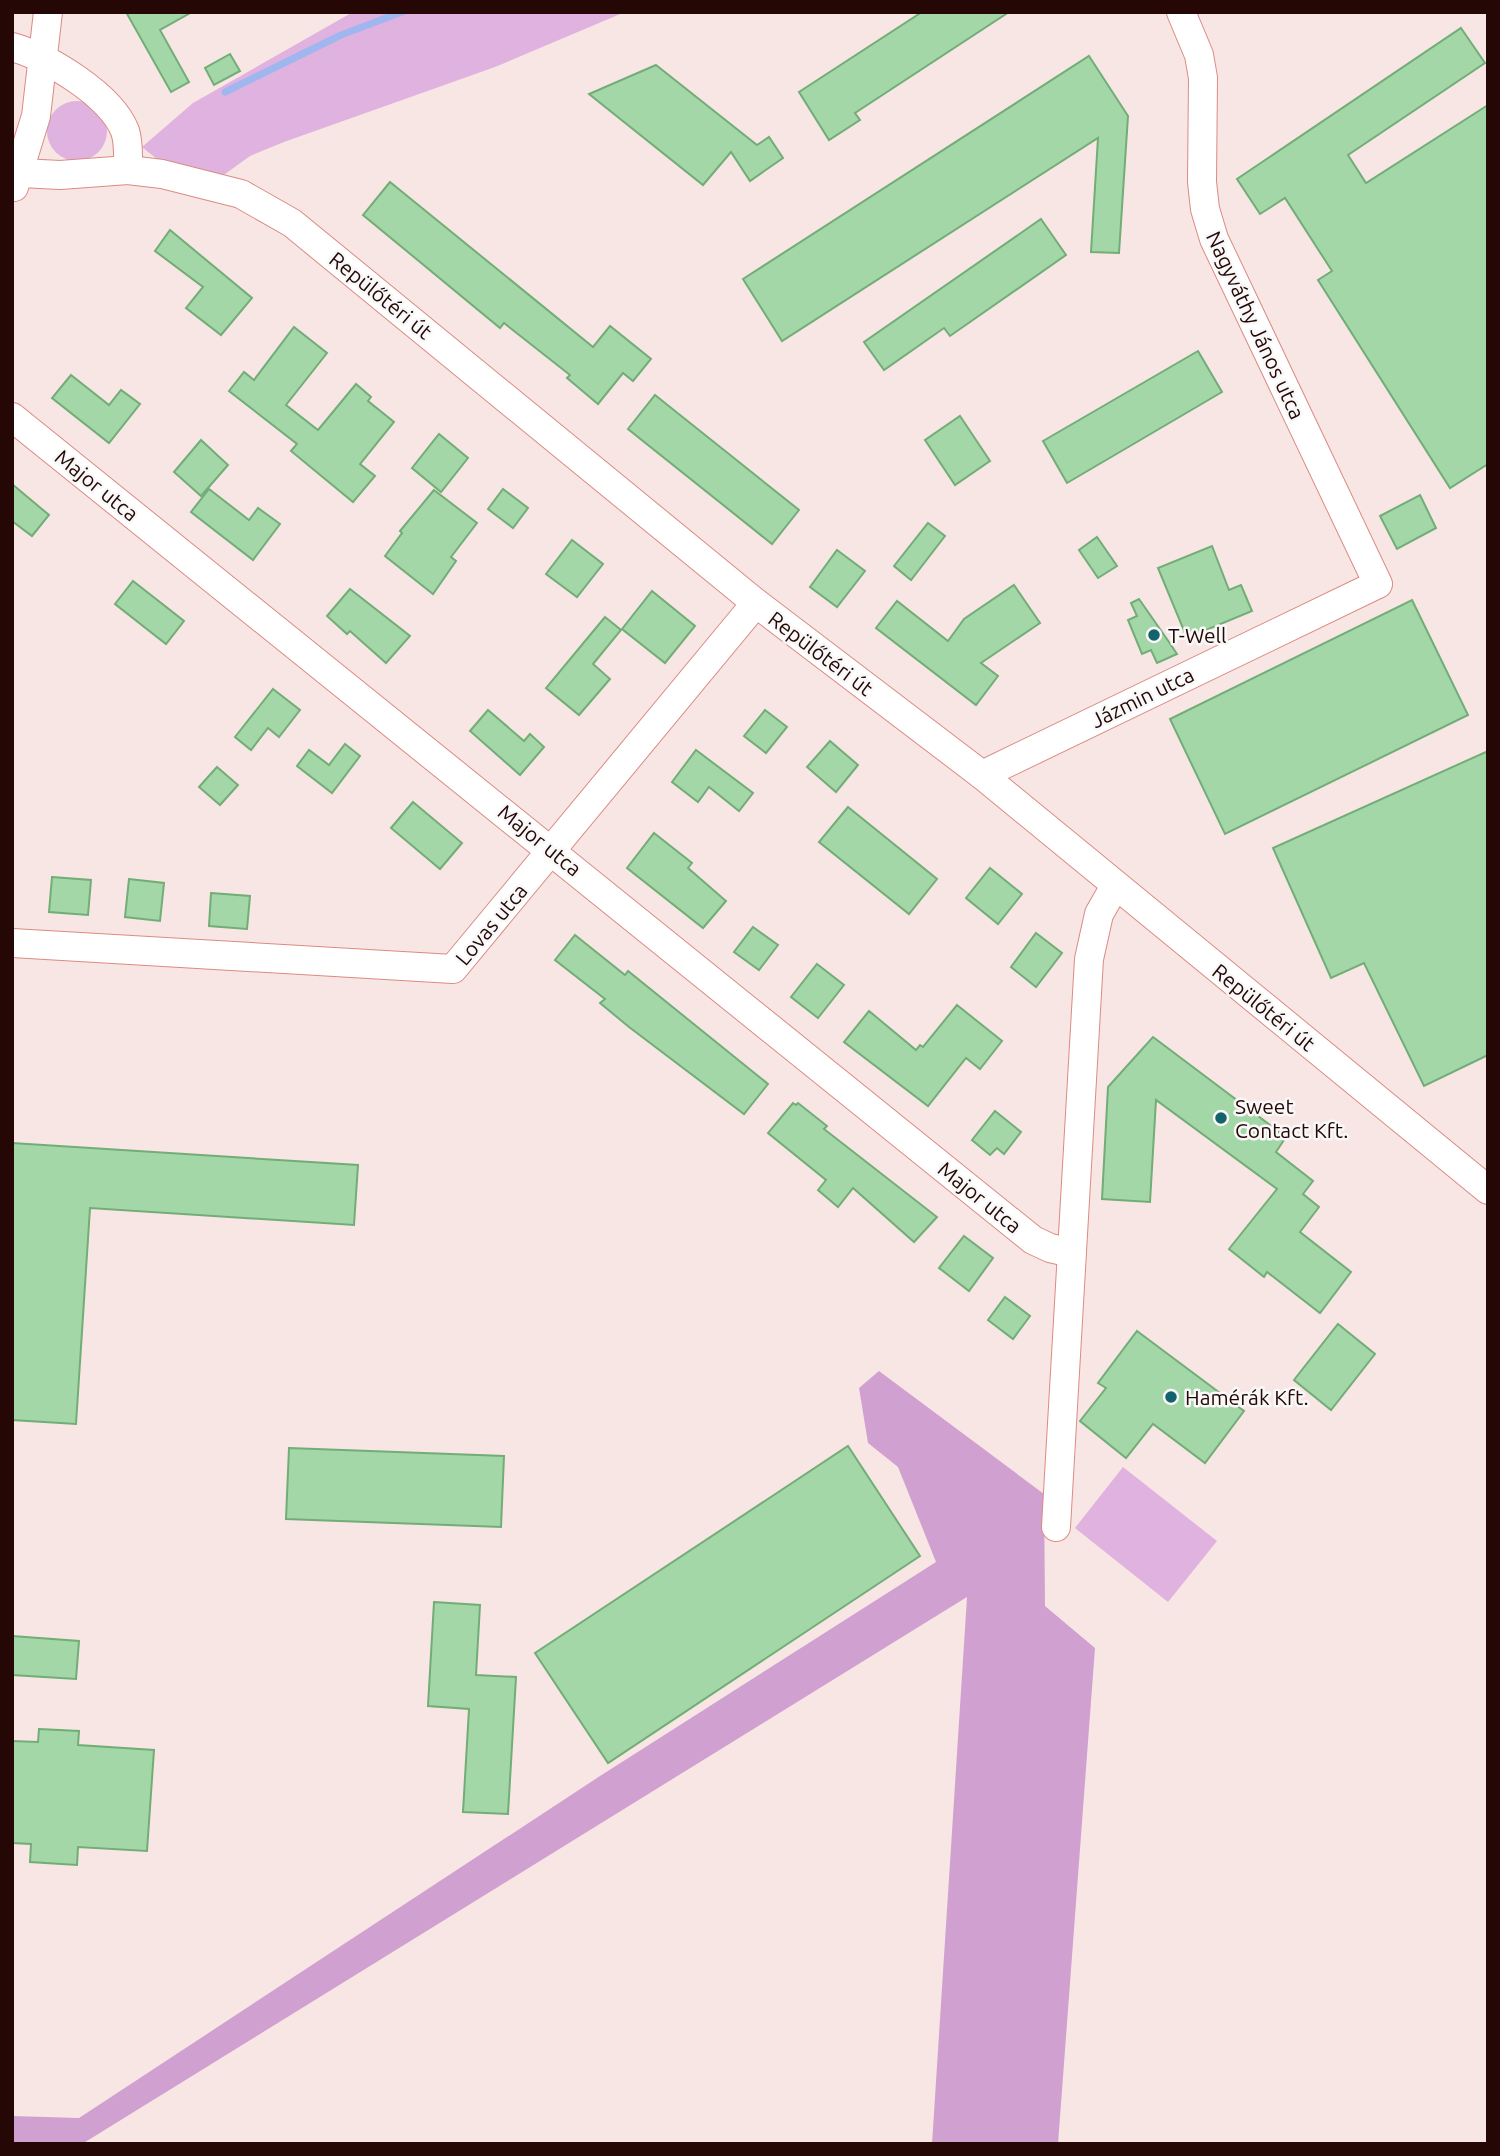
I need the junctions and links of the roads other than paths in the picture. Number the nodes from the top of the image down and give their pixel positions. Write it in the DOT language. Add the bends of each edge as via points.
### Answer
graph roads {
  1 [pos="48,12"];
  2 [pos="1181,12"];
  3 [pos="12,47"];
  4 [pos="44,59"];
  5 [pos="128,170"];
  6 [pos="16,181"];
  7 [pos="12,417"];
  8 [pos="1378,584"];
  9 [pos="756,603"];
  10 [pos="982,775"];
  11 [pos="553,850"];
  12 [pos="1115,886"];
  13 [pos="12,943"];
  14 [pos="1488,1190"];
  15 [pos="1072,1252"];
  16 [pos="1056,1527"];
  1 -- 4 [label="street"];
  2 -- 8 [label="street, Nagyváthy János utca" via="1203,78 1202,182 1214,239"];
  3 -- 4 [label="street"];
  4 -- 5 [label="street" via="103,99 118,118 126,136"];
  4 -- 6 [label="street" via="36,116"];
  5 -- 6 [label="street, Repülőtéri út"];
  5 -- 9 [label="street, Repülőtéri út" via="241,194 292,223"];
  7 -- 11 [label="street, Major utca"];
  8 -- 10 [label="street, Jázmin utca"];
  9 -- 10 [label="street, Repülőtéri út"];
  9 -- 11 [label="street, Lovas utca"];
  10 -- 12 [label="street, Repülőtéri út"];
  11 -- 13 [label="street, Lovas utca" via="453,970"];
  11 -- 15 [label="street, Major utca" via="1033,1240"];
  12 -- 14 [label="street, Repülőtéri út"];
  12 -- 15 [label="street" via="1099,914 1089,958"];
  15 -- 16 [label="street"];
}
